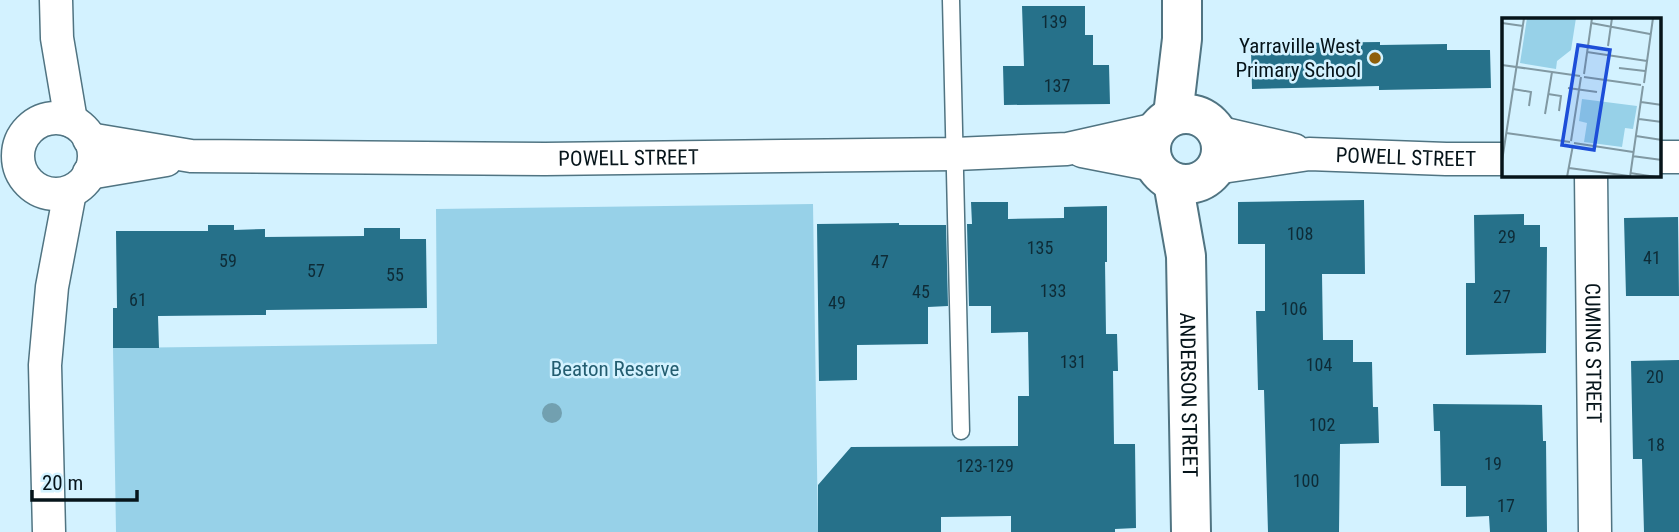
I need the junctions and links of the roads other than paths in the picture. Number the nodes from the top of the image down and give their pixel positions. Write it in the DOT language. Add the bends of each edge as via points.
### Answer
graph roads {
  1 [pos="56,0"];
  2 [pos="951,0"];
  3 [pos="1182,0"];
  4 [pos="45,133"];
  5 [pos="1186,149"];
  6 [pos="955,154"];
  7 [pos="191,156"];
  8 [pos="1502,159"];
  9 [pos="1591,177"];
  10 [pos="44,179"];
  11 [pos="961,430"];
  12 [pos="49,532"];
  13 [pos="1191,532"];
  14 [pos="1595,532"];
  1 -- 4 [label="street" via="57,38"];
  2 -- 6 [label="lane"];
  3 -- 5 [label="street, ANDERSON STREET"];
  4 -- 7 [label="street, POWELL STREET"];
  4 -- 10 [label="street" via="18,162"];
  4 -- 10 [label="street" via="93,150 93,162"];
  5 -- 6 [label="street, POWELL STREET"];
  5 -- 8 [label="street, POWELL STREET"];
  5 -- 13 [label="street, ANDERSON STREET"];
  6 -- 7 [label="street, POWELL STREET" via="545,159"];
  6 -- 11 [label="lane"];
  7 -- 10 [label="street, POWELL STREET"];
  9 -- 14 [label="street, CUMING STREET"];
  10 -- 12 [label="street" via="52,287 45,365"];
}
